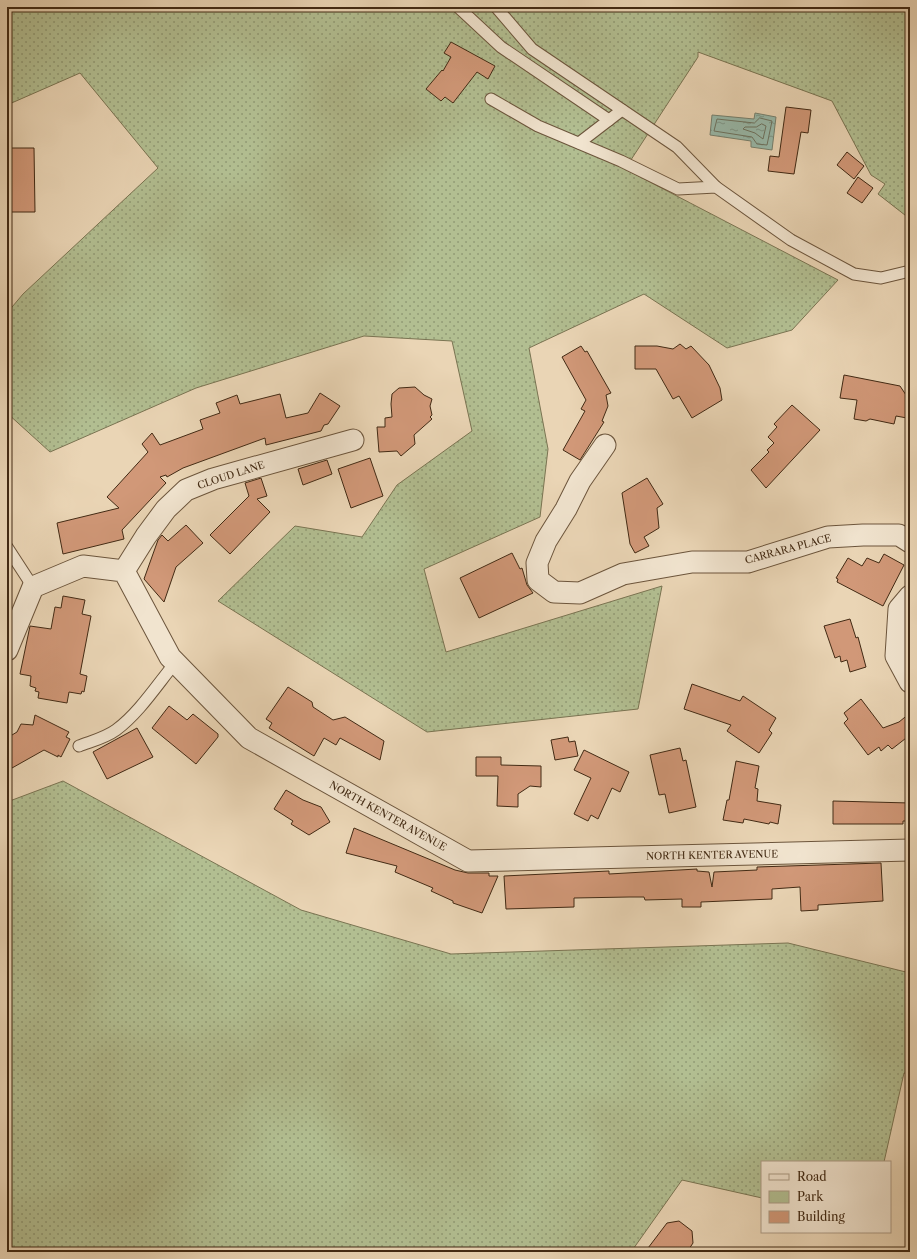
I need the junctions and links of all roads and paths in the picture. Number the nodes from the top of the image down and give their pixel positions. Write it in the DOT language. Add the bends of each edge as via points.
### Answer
graph roads {
  1 [pos="458,7"];
  2 [pos="496,7"];
  3 [pos="491,99"];
  4 [pos="622,110"];
  5 [pos="609,120"];
  6 [pos="579,143"];
  7 [pos="716,187"];
  8 [pos="910,271"];
  9 [pos="353,440"];
  10 [pos="606,445"];
  11 [pos="910,542"];
  12 [pos="7,547"];
  13 [pos="124,572"];
  14 [pos="33,587"];
  15 [pos="910,596"];
  16 [pos="7,650"];
  17 [pos="175,663"];
  18 [pos="910,682"];
  19 [pos="80,746"];
  20 [pos="910,850"];
  1 -- 5 [label="lane" via="501,47"];
  2 -- 4 [label="lane" via="532,49"];
  3 -- 6 [label="lane" via="538,126"];
  4 -- 5 [label="lane"];
  4 -- 7 [label="lane" via="677,147"];
  5 -- 6 [label="lane"];
  6 -- 7 [label="lane" via="678,189"];
  7 -- 8 [label="lane" via="791,240 854,274 881,278"];
  9 -- 13 [label="street, CLOUD LANE" via="213,479 186,490 166,509"];
  10 -- 11 [label="street, CARRARA PLACE" via="580,481 536,563 538,580 554,592 580,593 623,574 692,562 748,562 828,537 863,534 899,535"];
  12 -- 14 [label="lane"];
  13 -- 14 [label="street" via="83,566"];
  13 -- 17 [label="street, NORTH KENTER AVENUE"];
  14 -- 16 [label="street"];
  15 -- 18 [label="street" via="899,609 896,656"];
  17 -- 19 [label="lane" via="134,713 116,729 107,736"];
  17 -- 20 [label="street, NORTH KENTER AVENUE" via="249,738 468,861"];
}
